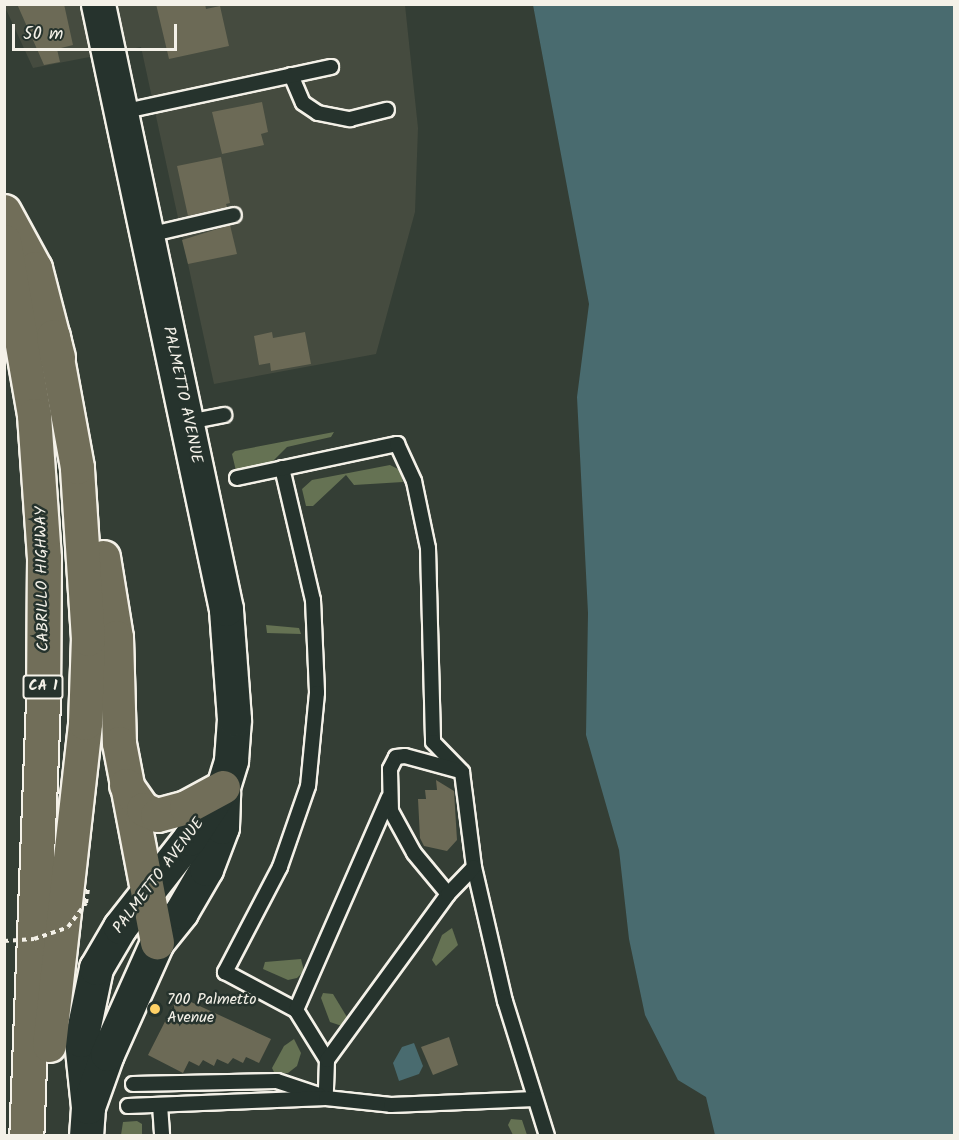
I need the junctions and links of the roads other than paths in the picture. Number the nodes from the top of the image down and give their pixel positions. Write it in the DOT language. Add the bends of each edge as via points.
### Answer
graph roads {
  1 [pos="98,4"];
  2 [pos="331,67"];
  3 [pos="291,75"];
  4 [pos="387,110"];
  5 [pos="121,112"];
  6 [pos="4,211"];
  7 [pos="234,215"];
  8 [pos="148,235"];
  9 [pos="4,241"];
  10 [pos="53,336"];
  11 [pos="225,415"];
  12 [pos="188,422"];
  13 [pos="282,468"];
  14 [pos="237,478"];
  15 [pos="462,772"];
  16 [pos="126,785"];
  17 [pos="223,787"];
  18 [pos="389,797"];
  19 [pos="474,867"];
  20 [pos="147,893"];
  21 [pos="448,894"];
  22 [pos="157,942"];
  23 [pos="296,1010"];
  24 [pos="327,1060"];
  25 [pos="133,1084"];
  26 [pos="326,1098"];
  27 [pos="535,1099"];
  28 [pos="160,1105"];
  29 [pos="128,1106"];
  30 [pos="87,1121"];
  31 [pos="26,1136"];
  32 [pos="38,1136"];
  33 [pos="162,1136"];
  34 [pos="547,1136"];
  1 -- 5 [label="street, PALMETTO AVENUE"];
  2 -- 3 [label="lane"];
  3 -- 4 [label="lane" via="292,86 303,103 318,112 350,119"];
  3 -- 5 [label="lane"];
  5 -- 8 [label="street, PALMETTO AVENUE"];
  6 -- 10 [label="highway" via="35,268"];
  7 -- 8 [label="lane"];
  8 -- 12 [label="street, PALMETTO AVENUE"];
  9 -- 31 [label="highway, CABRILLO HIGHWAY / CA 1" via="34,415 44,558 43,701"];
  10 -- 16 [label="highway" via="100,536 116,637 119,743"];
  10 -- 32 [label="highway" via="77,467 88,639 85,723"];
  11 -- 12 [label="lane"];
  12 -- 17 [label="street, PALMETTO AVENUE" via="226,609 234,674 231,760"];
  13 -- 14 [label="lane"];
  13 -- 15 [label="lane" via="398,444 414,481 428,548 433,742"];
  13 -- 23 [label="lane" via="313,600 317,693 308,786 280,867 225,972"];
  15 -- 18 [label="lane" via="418,757 396,757 390,769"];
  15 -- 19 [label="lane"];
  16 -- 17 [label="highway" via="143,809 157,815 186,807"];
  16 -- 20 [label="highway"];
  17 -- 20 [label="street, PALMETTO AVENUE"];
  17 -- 22 [label="street, PALMETTO AVENUE" via="222,827 206,869 181,912"];
  18 -- 21 [label="lane" via="391,811 414,853"];
  18 -- 23 [label="lane"];
  19 -- 21 [label="lane"];
  19 -- 27 [label="lane" via="505,1001"];
  20 -- 22 [label="highway"];
  20 -- 30 [label="street, PALMETTO AVENUE" via="96,968 86,1003 81,1040"];
  21 -- 24 [label="lane"];
  22 -- 30 [label="street, PALMETTO AVENUE" via="120,1022"];
  23 -- 24 [label="lane"];
  24 -- 26 [label="lane"];
  25 -- 26 [label="lane" via="277,1081"];
  26 -- 27 [label="lane" via="391,1105"];
  26 -- 28 [label="lane"];
  27 -- 34 [label="lane"];
  28 -- 29 [label="lane"];
  28 -- 33 [label="lane"];
}
